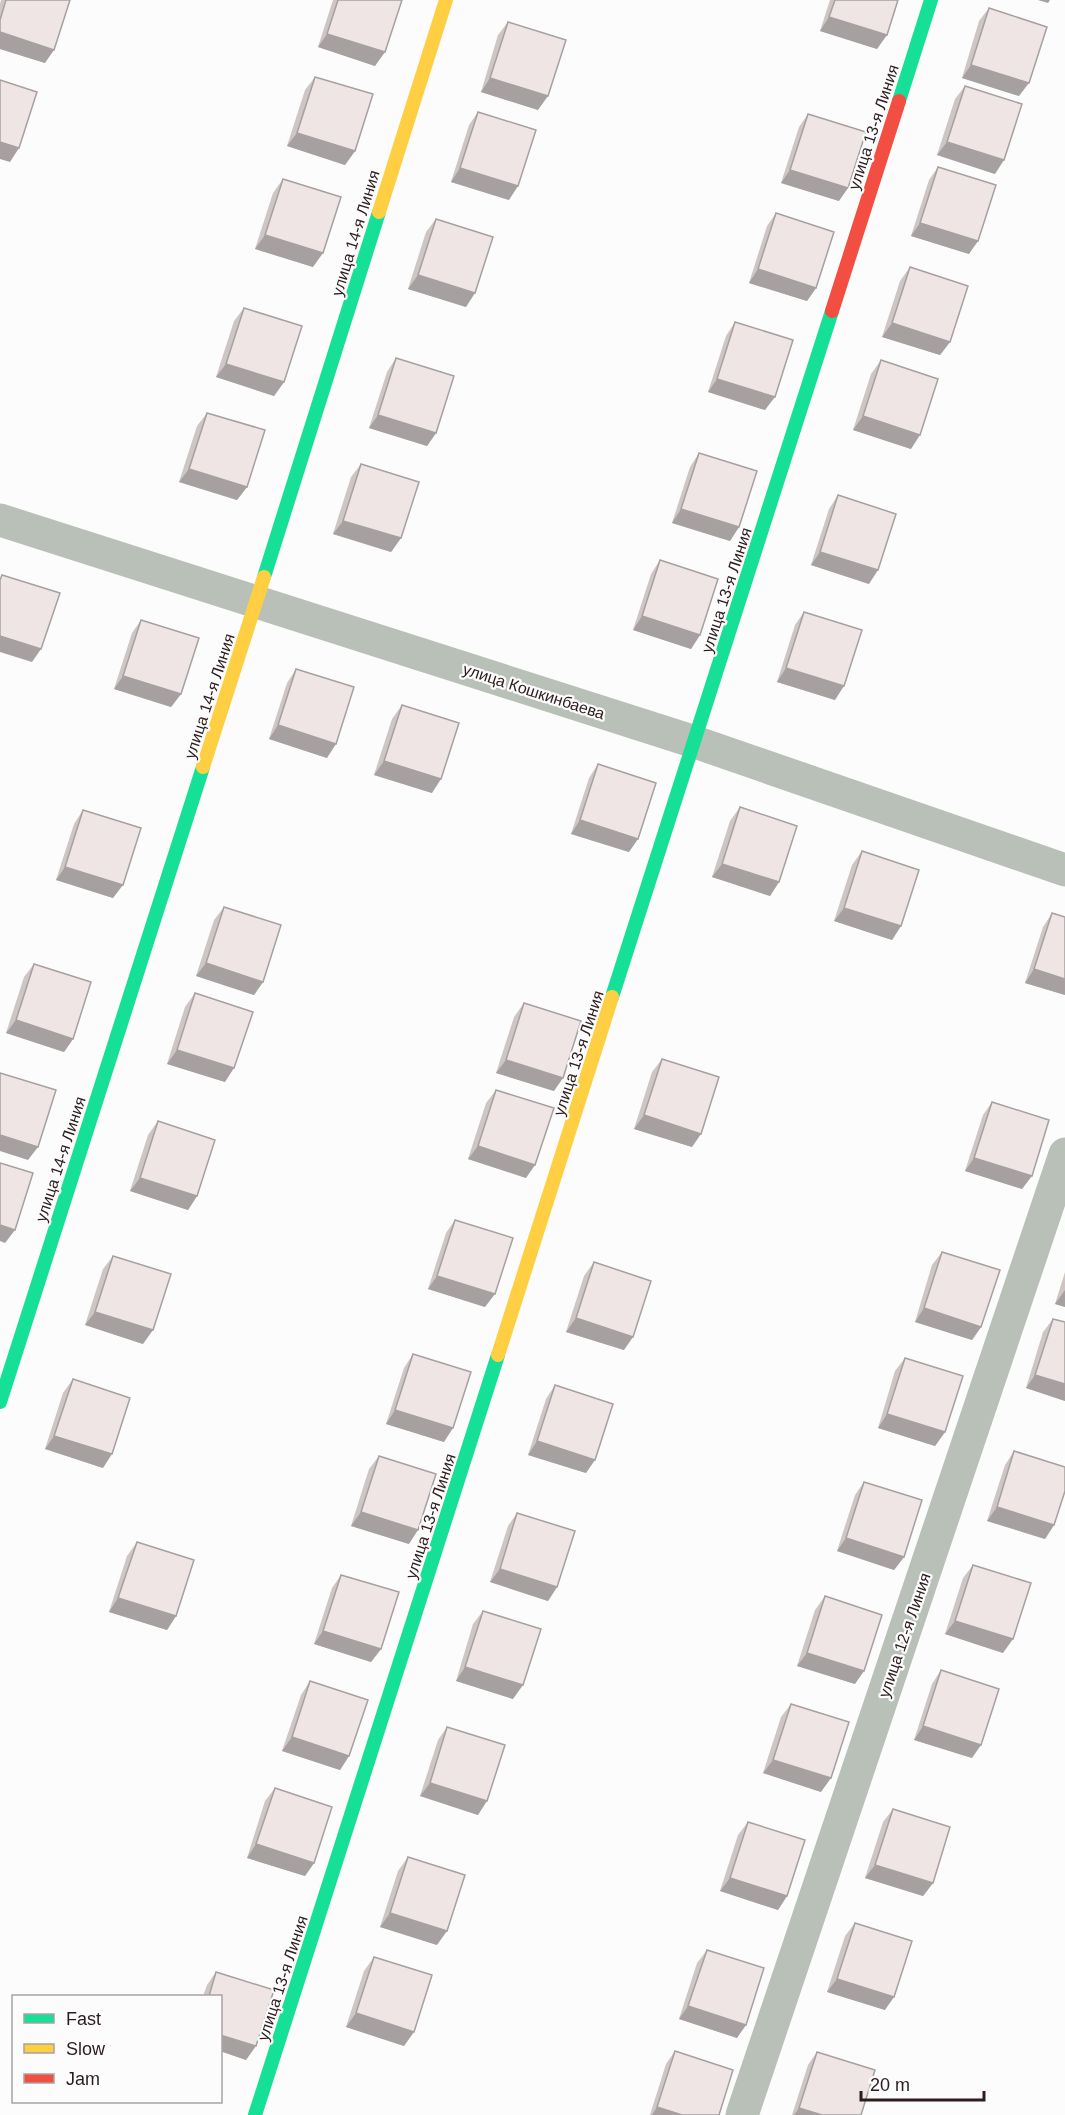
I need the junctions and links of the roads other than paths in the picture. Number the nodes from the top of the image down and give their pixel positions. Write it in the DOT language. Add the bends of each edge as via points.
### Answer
graph roads {
  1 [pos="446,0"];
  2 [pos="931,0"];
  3 [pos="0,520"];
  4 [pos="256,603"];
  5 [pos="695,742"];
  6 [pos="1065,870"];
  7 [pos="1065,1154"];
  8 [pos="0,1402"];
  9 [pos="255,2115"];
  10 [pos="742,2115"];
  1 -- 4 [label="street, улица 14-я Линия"];
  2 -- 5 [label="street, улица 13-я Линия"];
  3 -- 4 [label="street, улица Кошкинбаева"];
  4 -- 5 [label="street, улица Кошкинбаева"];
  4 -- 8 [label="street, улица 14-я Линия"];
  5 -- 6 [label="street, улица Кошкинбаева"];
  5 -- 9 [label="street, улица 13-я Линия"];
  7 -- 10 [label="street, улица 12-я Линия"];
}
